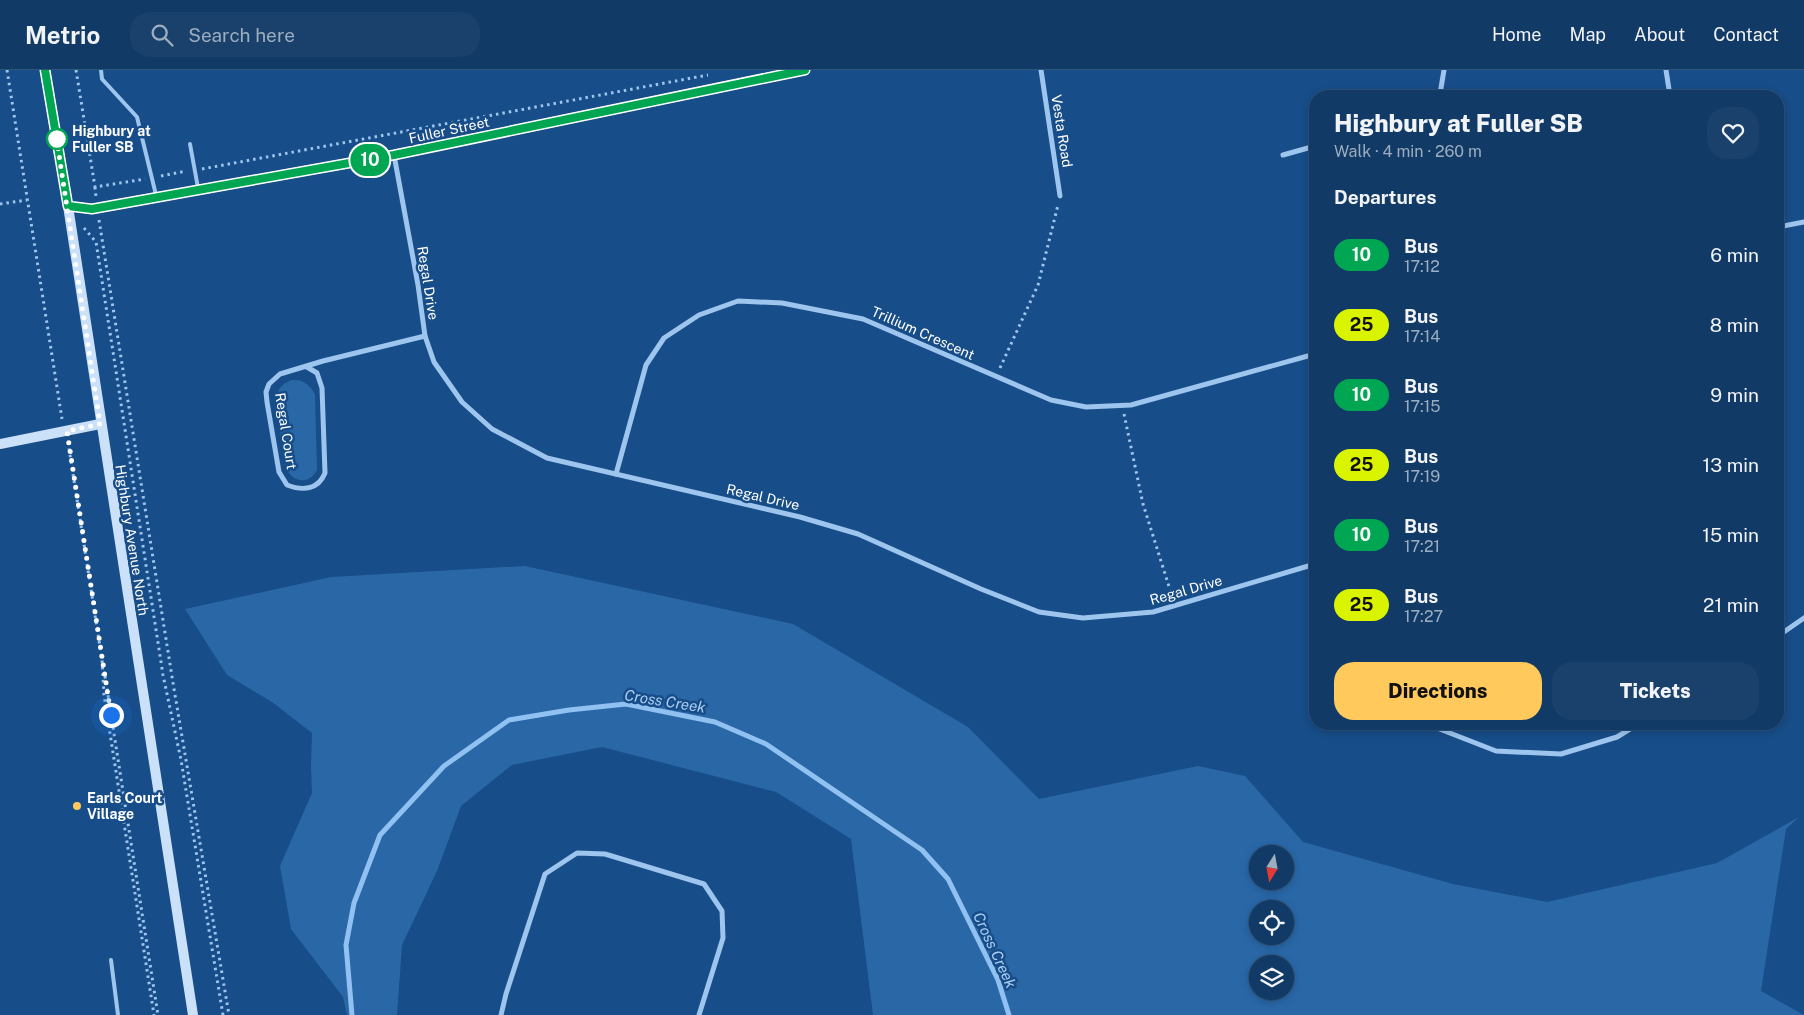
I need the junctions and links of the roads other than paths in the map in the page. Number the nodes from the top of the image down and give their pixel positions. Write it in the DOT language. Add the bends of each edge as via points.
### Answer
graph roads {
  1 [pos="45,70"];
  2 [pos="102,70"];
  3 [pos="805,70"];
  4 [pos="1041,70"];
  5 [pos="1444,70"];
  6 [pos="1666,70"];
  7 [pos="1441,90"];
  8 [pos="1669,90"];
  9 [pos="190,144"];
  10 [pos="1309,148"];
  11 [pos="394,155"];
  12 [pos="1283,155"];
  13 [pos="198,190"];
  14 [pos="1060,196"];
  15 [pos="157,198"];
  16 [pos="68,206"];
  17 [pos="1804,222"];
  18 [pos="1784,226"];
  19 [pos="425,336"];
  20 [pos="1309,356"];
  21 [pos="307,367"];
  22 [pos="100,424"];
  23 [pos="0,444"];
  24 [pos="616,474"];
  25 [pos="1309,566"];
  26 [pos="1804,618"];
  27 [pos="1784,632"];
  28 [pos="1442,730"];
  29 [pos="1628,730"];
  30 [pos="111,960"];
  31 [pos="118,1015"];
  32 [pos="193,1015"];
  33 [pos="501,1015"];
  34 [pos="699,1015"];
  1 -- 16 [label="main road, Highbury Avenue North"];
  2 -- 15 [label="lane" via="102,79 137,117"];
  3 -- 11 [label="main road, Fuller Street"];
  4 -- 14 [label="street, Vesta Road"];
  5 -- 7 [label="street"];
  6 -- 8 [label="street"];
  9 -- 13 [label="lane"];
  10 -- 12 [label="street"];
  11 -- 13 [label="main road, Fuller Street"];
  11 -- 19 [label="street, Regal Drive"];
  13 -- 15 [label="main road, Fuller Street"];
  15 -- 16 [label="main road, Fuller Street" via="97,208"];
  16 -- 22 [label="main road, Highbury Avenue North"];
  17 -- 18 [label="street"];
  19 -- 21 [label="street, Regal Court"];
  19 -- 24 [label="street, Regal Drive" via="434,362 462,402 492,429 546,458"];
  20 -- 24 [label="street, Trillium Crescent" via="1131,406 1086,407 1050,400 863,319 782,303 738,301 699,315 664,338 646,365"];
  21 -- 21 [label="street, Regal Court" via="280,374 269,384 266,392 279,472 287,485 303,489 317,486 325,473 322,388 317,373"];
  22 -- 23 [label="main road"];
  22 -- 32 [label="main road, Highbury Avenue North"];
  24 -- 25 [label="street, Regal Drive" via="800,517 858,534 1039,612 1083,618 1153,612"];
  26 -- 27 [label="street"];
  28 -- 29 [label="street" via="1496,751 1560,754 1617,737"];
  30 -- 31 [label="lane"];
  33 -- 34 [label="street" via="545,874 577,853 605,854 704,884 722,910 723,938"];
}
